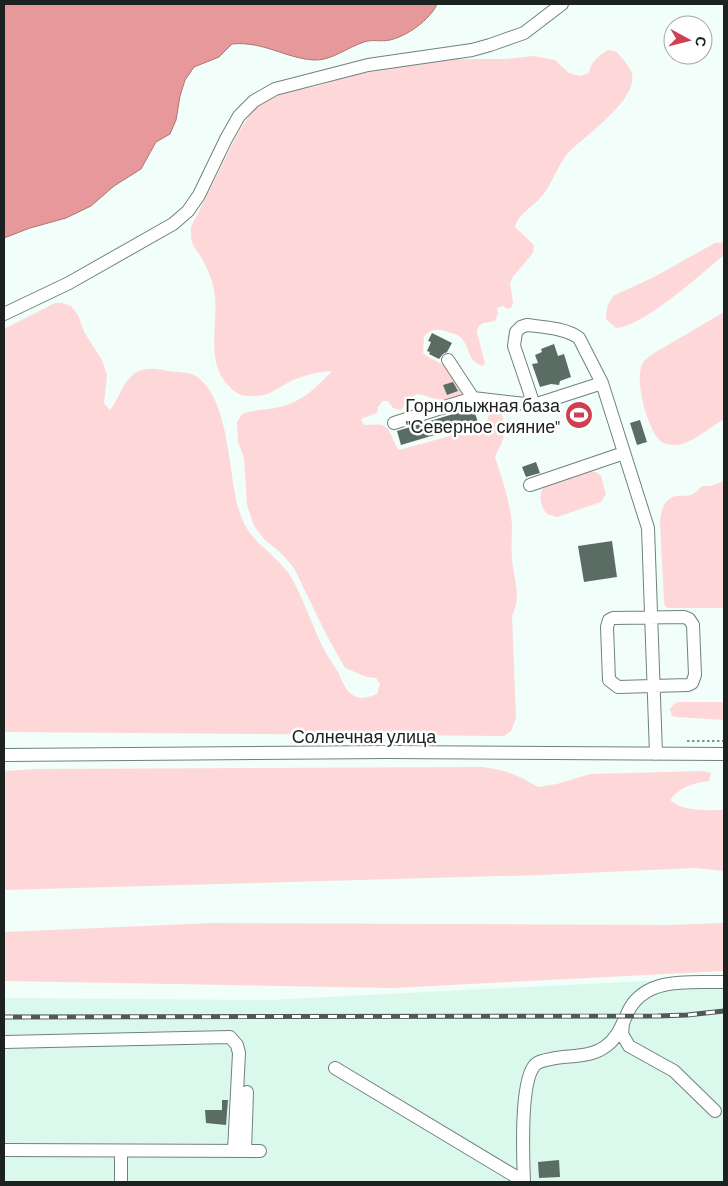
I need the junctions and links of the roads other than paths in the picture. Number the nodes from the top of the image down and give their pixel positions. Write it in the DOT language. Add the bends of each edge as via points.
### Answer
graph roads {
  1 [pos="562,4"];
  2 [pos="4,314"];
  3 [pos="448,360"];
  4 [pos="602,383"];
  5 [pos="472,398"];
  6 [pos="534,406"];
  7 [pos="394,422"];
  8 [pos="624,453"];
  9 [pos="530,485"];
  10 [pos="651,617"];
  11 [pos="654,686"];
  12 [pos="656,754"];
  13 [pos="724,754"];
  14 [pos="4,755"];
  15 [pos="724,982"];
  16 [pos="623,1023"];
  17 [pos="4,1042"];
  18 [pos="335,1068"];
  19 [pos="247,1092"];
  20 [pos="715,1111"];
  21 [pos="4,1150"];
  22 [pos="121,1151"];
  23 [pos="240,1151"];
  24 [pos="260,1151"];
  25 [pos="121,1182"];
  26 [pos="524,1182"];
  1 -- 2 [label="street" via="524,33 490,45 368,65 275,89 254,101 240,116 199,195 173,224 69,283"];
  3 -- 5 [label="street"];
  4 -- 6 [label="street"];
  4 -- 6 [label="street" via="579,338 568,332 524,326 516,332 514,346"];
  4 -- 8 [label="street"];
  5 -- 6 [label="street"];
  5 -- 7 [label="street"];
  8 -- 9 [label="street"];
  8 -- 10 [label="street" via="648,528"];
  10 -- 11 [label="street"];
  10 -- 11 [label="street" via="684,617 692,622 695,665 692,683"];
  10 -- 11 [label="street" via="609,620 609,680 618,687"];
  11 -- 12 [label="street"];
  12 -- 13 [label="street, Солнечная улица"];
  12 -- 14 [label="street, Солнечная улица"];
  15 -- 16 [label="street" via="653,988 637,998"];
  16 -- 20 [label="street" via="622,1034 629,1046 674,1071"];
  16 -- 26 [label="street" via="611,1042 600,1050 544,1060 530,1072 525,1095"];
  17 -- 23 [label="street" via="230,1037 239,1053"];
  18 -- 26 [label="street"];
  19 -- 23 [label="street"];
  21 -- 22 [label="street"];
  22 -- 23 [label="street"];
  22 -- 25 [label="street"];
  23 -- 24 [label="street"];
}
